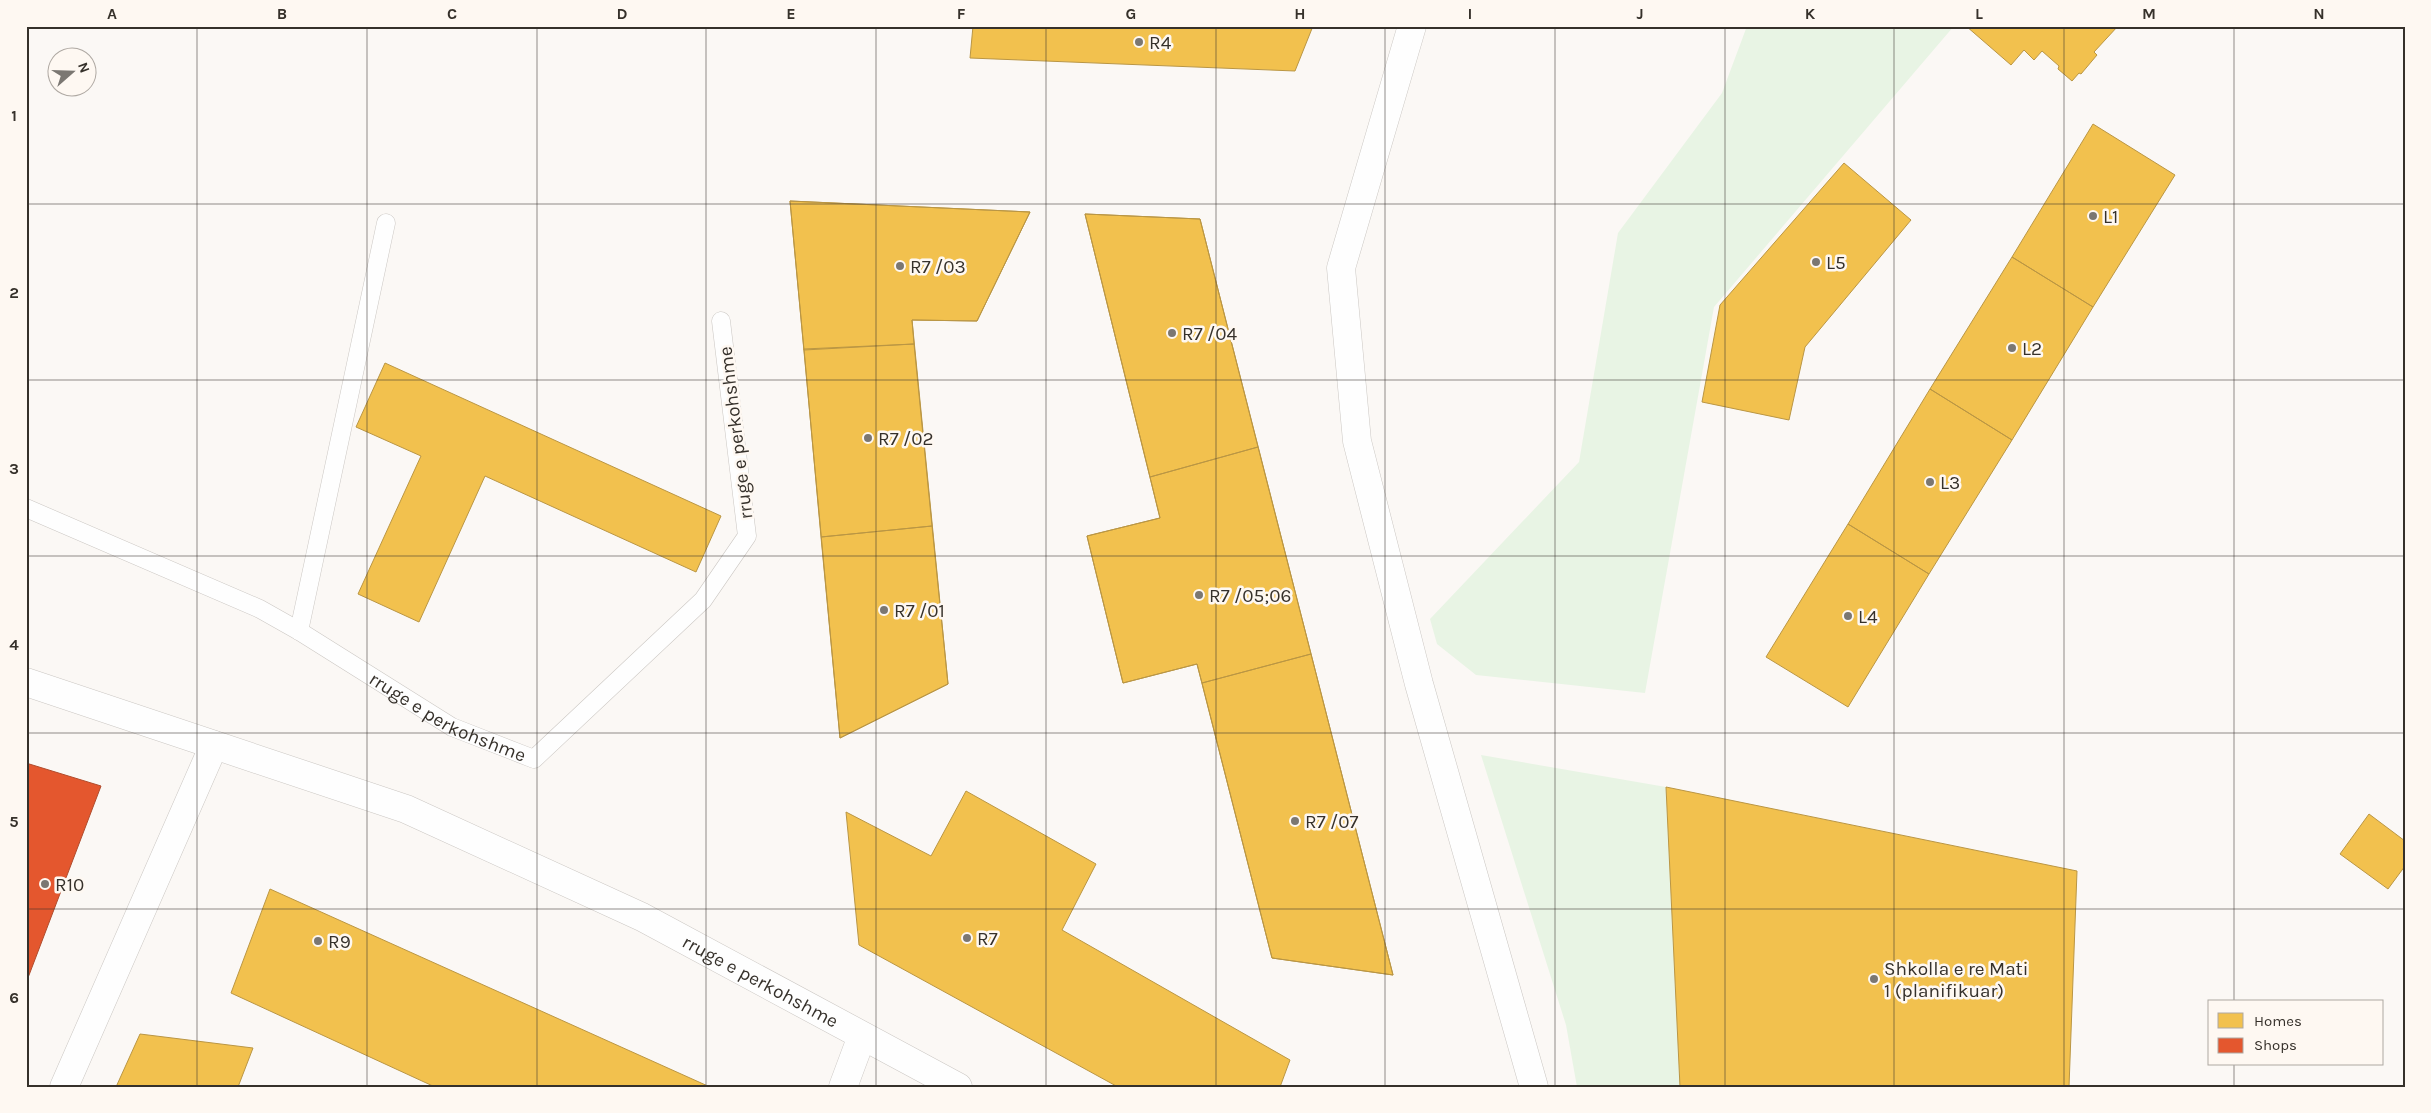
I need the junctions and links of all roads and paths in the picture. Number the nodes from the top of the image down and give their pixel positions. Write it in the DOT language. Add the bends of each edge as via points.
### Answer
graph roads {
  1 [pos="1412,26"];
  2 [pos="386,223"];
  3 [pos="721,321"];
  4 [pos="26,508"];
  5 [pos="299,630"];
  6 [pos="26,682"];
  7 [pos="214,745"];
  8 [pos="862,1036"];
  9 [pos="64,1087"];
  10 [pos="843,1087"];
  11 [pos="958,1087"];
  12 [pos="1534,1087"];
  1 -- 12 [label="street" via="1341,268 1357,441 1419,684"];
  2 -- 5 [label="lane"];
  3 -- 5 [label="lane, rruge e perkohshme" via="747,536 703,600 534,759 452,727"];
  4 -- 5 [label="lane, rruge e perkohshme" via="260,609"];
  6 -- 7 [label="street, rruge e perkohshme"];
  7 -- 8 [label="street, rruge e perkohshme" via="406,809 642,917"];
  7 -- 9 [label="street"];
  8 -- 10 [label="street"];
  8 -- 11 [label="street, rruge e perkohshme"];
}
